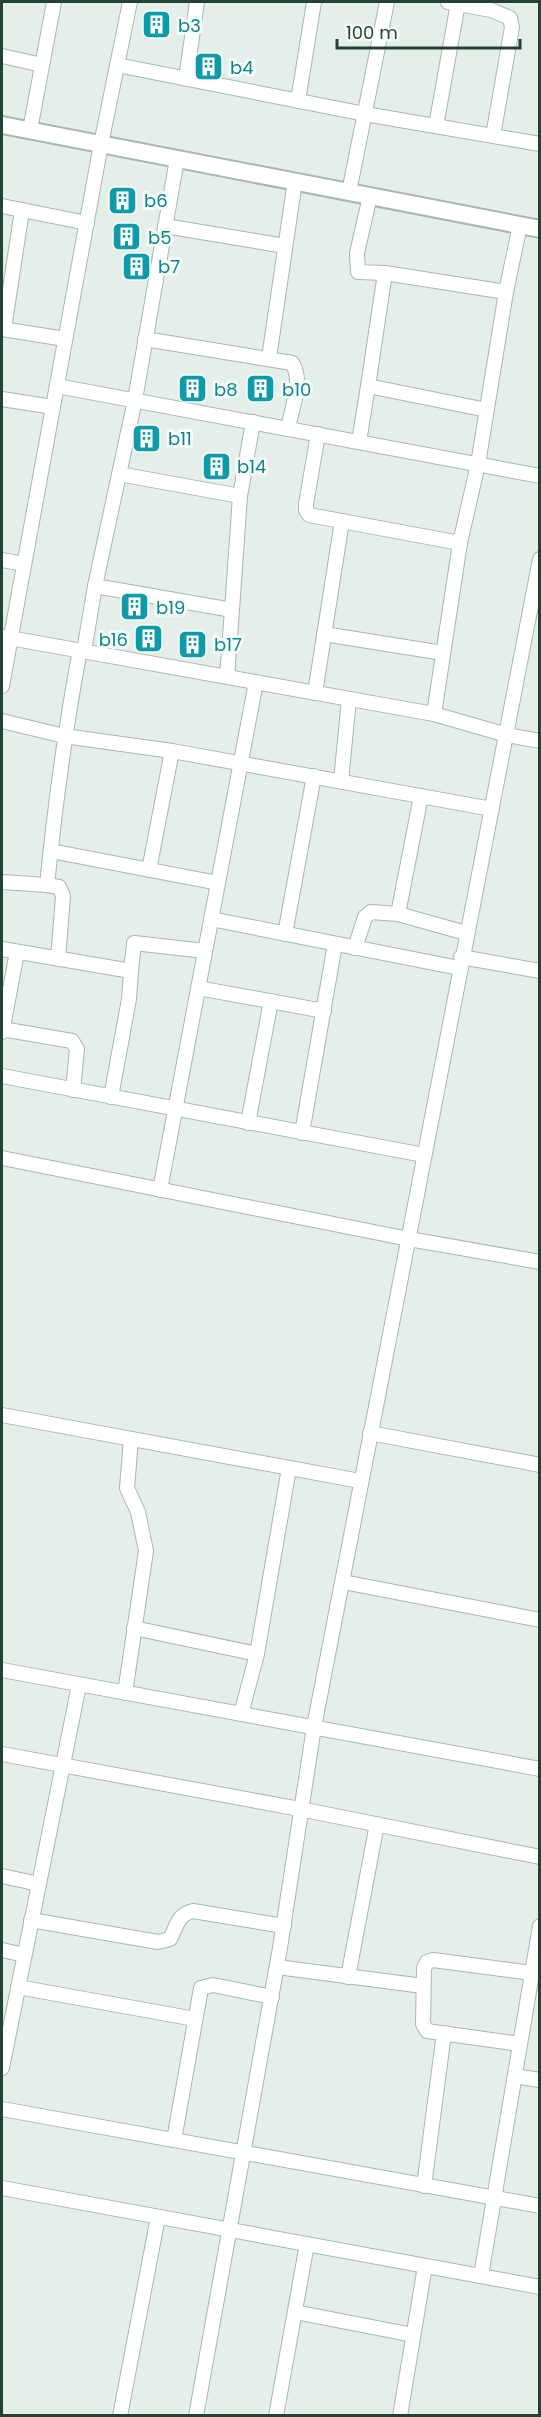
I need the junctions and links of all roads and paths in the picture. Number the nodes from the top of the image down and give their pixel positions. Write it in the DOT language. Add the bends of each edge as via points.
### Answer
graph roads {
  1 [pos="54,2"];
  2 [pos="130,2"];
  3 [pos="197,2"];
  4 [pos="314,2"];
  5 [pos="387,2"];
  6 [pos="453,2"];
  7 [pos="492,6"];
  8 [pos="2,56"];
  9 [pos="42,65"];
  10 [pos="117,65"];
  11 [pos="186,79"];
  12 [pos="298,101"];
  13 [pos="365,114"];
  14 [pos="2,124"];
  15 [pos="436,126"];
  16 [pos="30,130"];
  17 [pos="493,136"];
  18 [pos="101,144"];
  19 [pos="540,144"];
  20 [pos="177,159"];
  21 [pos="295,182"];
  22 [pos="349,192"];
  23 [pos="370,196"];
  24 [pos="2,206"];
  25 [pos="22,210"];
  26 [pos="87,223"];
  27 [pos="520,225"];
  28 [pos="165,226"];
  29 [pos="540,229"];
  30 [pos="285,246"];
  31 [pos="385,273"];
  32 [pos="506,292"];
  33 [pos="3,329"];
  34 [pos="65,339"];
  35 [pos="145,339"];
  36 [pos="268,358"];
  37 [pos="57,386"];
  38 [pos="368,386"];
  39 [pos="2,399"];
  40 [pos="135,400"];
  41 [pos="53,407"];
  42 [pos="487,410"];
  43 [pos="253,422"];
  44 [pos="288,429"];
  45 [pos="318,435"];
  46 [pos="359,442"];
  47 [pos="478,464"];
  48 [pos="119,474"];
  49 [pos="540,476"];
  50 [pos="240,496"];
  51 [pos="342,521"];
  52 [pos="460,543"];
  53 [pos="540,559"];
  54 [pos="2,560"];
  55 [pos="24,564"];
  56 [pos="95,586"];
  57 [pos="232,610"];
  58 [pos="324,634"];
  59 [pos="6,637"];
  60 [pos="82,651"];
  61 [pos="443,653"];
  62 [pos="227,677"];
  63 [pos="256,682"];
  64 [pos="2,686"];
  65 [pos="315,693"];
  66 [pos="350,699"];
  67 [pos="434,714"];
  68 [pos="2,721"];
  69 [pos="507,735"];
  70 [pos="64,736"];
  71 [pos="540,741"];
  72 [pos="172,751"];
  73 [pos="241,763"];
  74 [pos="314,776"];
  75 [pos="341,781"];
  76 [pos="421,796"];
  77 [pos="492,809"];
  78 [pos="51,851"];
  79 [pos="149,870"];
  80 [pos="2,882"];
  81 [pos="218,883"];
  82 [pos="47,885"];
  83 [pos="398,914"];
  84 [pos="211,919"];
  85 [pos="466,933"];
  86 [pos="285,934"];
  87 [pos="334,944"];
  88 [pos="355,948"];
  89 [pos="2,950"];
  90 [pos="205,951"];
  91 [pos="17,952"];
  92 [pos="58,959"];
  93 [pos="460,963"];
  94 [pos="131,971"];
  95 [pos="540,971"];
  96 [pos="198,988"];
  97 [pos="271,1001"];
  98 [pos="324,1011"];
  99 [pos="2,1030"];
  100 [pos="2,1076"];
  101 [pos="73,1090"];
  102 [pos="111,1097"];
  103 [pos="176,1109"];
  104 [pos="248,1123"];
  105 [pos="302,1133"];
  106 [pos="424,1155"];
  107 [pos="2,1158"];
  108 [pos="160,1190"];
  109 [pos="409,1239"];
  110 [pos="540,1262"];
  111 [pos="2,1415"];
  112 [pos="370,1433"];
  113 [pos="131,1439"];
  114 [pos="540,1465"];
  115 [pos="289,1468"];
  116 [pos="360,1481"];
  117 [pos="344,1582"];
  118 [pos="540,1620"];
  119 [pos="135,1628"];
  120 [pos="257,1654"];
  121 [pos="2,1670"];
  122 [pos="79,1684"];
  123 [pos="125,1693"];
  124 [pos="241,1714"];
  125 [pos="314,1727"];
  126 [pos="2,1755"];
  127 [pos="63,1766"];
  128 [pos="540,1769"];
  129 [pos="300,1809"];
  130 [pos="377,1824"];
  131 [pos="540,1857"];
  132 [pos="2,1876"];
  133 [pos="39,1884"];
  134 [pos="32,1920"];
  135 [pos="284,1926"];
  136 [pos="540,1926"];
  137 [pos="2,1950"];
  138 [pos="24,1955"];
  139 [pos="277,1966"];
  140 [pos="532,1973"];
  141 [pos="348,1977"];
  142 [pos="423,1986"];
  143 [pos="18,1987"];
  144 [pos="272,1997"];
  145 [pos="533,2011"];
  146 [pos="195,2019"];
  147 [pos="444,2033"];
  148 [pos="520,2044"];
  149 [pos="2,2068"];
  150 [pos="515,2076"];
  151 [pos="540,2080"];
  152 [pos="2,2109"];
  153 [pos="174,2140"];
  154 [pos="244,2153"];
  155 [pos="424,2186"];
  156 [pos="2,2188"];
  157 [pos="495,2198"];
  158 [pos="540,2206"];
  159 [pos="158,2217"];
  160 [pos="230,2230"];
  161 [pos="308,2244"];
  162 [pos="425,2266"];
  163 [pos="481,2276"];
  164 [pos="540,2287"];
  165 [pos="295,2312"];
  166 [pos="413,2335"];
  167 [pos="120,2415"];
  168 [pos="196,2415"];
  169 [pos="276,2415"];
  170 [pos="400,2415"];
  1 -- 9 [label="street"];
  2 -- 10 [label="street"];
  3 -- 11 [label="street"];
  4 -- 12 [label="street"];
  5 -- 13 [label="street"];
  6 -- 7 [label="street"];
  6 -- 15 [label="street"];
  7 -- 17 [label="street" via="512,22"];
  8 -- 9 [label="street"];
  9 -- 16 [label="street"];
  10 -- 11 [label="street"];
  10 -- 18 [label="street"];
  11 -- 12 [label="street"];
  12 -- 13 [label="street"];
  13 -- 15 [label="street"];
  13 -- 22 [label="street"];
  14 -- 16 [label="street"];
  15 -- 17 [label="street"];
  16 -- 18 [label="street"];
  17 -- 19 [label="street"];
  18 -- 20 [label="street"];
  18 -- 26 [label="street"];
  20 -- 21 [label="street"];
  20 -- 28 [label="street"];
  21 -- 22 [label="street"];
  21 -- 30 [label="street"];
  22 -- 23 [label="street"];
  23 -- 27 [label="street"];
  23 -- 31 [label="street" via="357,253 358,272"];
  24 -- 25 [label="street"];
  25 -- 26 [label="street"];
  25 -- 33 [label="street"];
  26 -- 34 [label="street"];
  27 -- 29 [label="street"];
  27 -- 32 [label="street"];
  28 -- 30 [label="street"];
  28 -- 35 [label="street"];
  30 -- 36 [label="street"];
  31 -- 32 [label="street"];
  31 -- 38 [label="street"];
  32 -- 42 [label="street"];
  33 -- 34 [label="street"];
  34 -- 37 [label="street"];
  35 -- 36 [label="street"];
  35 -- 40 [label="street"];
  36 -- 44 [label="street" via="292,363 297,374"];
  37 -- 40 [label="street"];
  37 -- 41 [label="street"];
  38 -- 42 [label="street"];
  38 -- 46 [label="street"];
  39 -- 41 [label="street"];
  40 -- 43 [label="street"];
  40 -- 48 [label="street"];
  41 -- 55 [label="street"];
  42 -- 47 [label="street"];
  43 -- 44 [label="street"];
  43 -- 50 [label="street"];
  44 -- 45 [label="street"];
  45 -- 46 [label="street"];
  45 -- 51 [label="street" via="306,510 309,515"];
  46 -- 47 [label="street"];
  47 -- 49 [label="street"];
  47 -- 52 [label="street"];
  48 -- 50 [label="street"];
  48 -- 56 [label="street"];
  50 -- 57 [label="street"];
  51 -- 52 [label="street"];
  51 -- 58 [label="street"];
  52 -- 61 [label="street"];
  53 -- 69 [label="street"];
  54 -- 55 [label="street"];
  55 -- 59 [label="street"];
  56 -- 57 [label="street"];
  56 -- 60 [label="street"];
  57 -- 62 [label="street"];
  58 -- 61 [label="street"];
  58 -- 65 [label="street"];
  59 -- 60 [label="street"];
  59 -- 64 [label="street"];
  60 -- 62 [label="street"];
  60 -- 70 [label="street"];
  61 -- 67 [label="street"];
  62 -- 63 [label="street"];
  63 -- 65 [label="street"];
  63 -- 73 [label="street"];
  65 -- 66 [label="street"];
  66 -- 67 [label="street"];
  66 -- 75 [label="street"];
  67 -- 69 [label="street"];
  68 -- 70 [label="street"];
  69 -- 71 [label="street"];
  69 -- 77 [label="street"];
  70 -- 72 [label="street"];
  70 -- 78 [label="street"];
  72 -- 73 [label="street"];
  72 -- 79 [label="street"];
  73 -- 74 [label="street"];
  73 -- 81 [label="street"];
  74 -- 75 [label="street"];
  74 -- 86 [label="street"];
  75 -- 76 [label="street"];
  76 -- 77 [label="street"];
  76 -- 83 [label="street"];
  77 -- 85 [label="street"];
  78 -- 79 [label="street"];
  78 -- 82 [label="street"];
  79 -- 81 [label="street"];
  80 -- 82 [label="street"];
  81 -- 84 [label="street"];
  82 -- 92 [label="street" via="59,887 63,896"];
  83 -- 85 [label="street"];
  83 -- 88 [label="street" via="367,913"];
  84 -- 86 [label="street"];
  84 -- 90 [label="street"];
  85 -- 93 [label="street"];
  86 -- 87 [label="street"];
  87 -- 88 [label="street"];
  87 -- 98 [label="street"];
  88 -- 93 [label="street"];
  89 -- 91 [label="street"];
  90 -- 94 [label="street" via="134,943"];
  90 -- 96 [label="street"];
  91 -- 92 [label="street"];
  91 -- 99 [label="street"];
  92 -- 94 [label="street"];
  93 -- 95 [label="street"];
  93 -- 106 [label="street"];
  94 -- 102 [label="street"];
  96 -- 97 [label="street"];
  96 -- 103 [label="street"];
  97 -- 98 [label="street"];
  97 -- 104 [label="street"];
  98 -- 105 [label="street"];
  99 -- 101 [label="street" via="72,1041 77,1049"];
  100 -- 101 [label="street"];
  101 -- 102 [label="street"];
  102 -- 103 [label="street"];
  103 -- 104 [label="street"];
  103 -- 108 [label="street"];
  104 -- 105 [label="street"];
  105 -- 106 [label="street"];
  106 -- 109 [label="street"];
  107 -- 108 [label="street"];
  108 -- 109 [label="street"];
  109 -- 110 [label="street"];
  109 -- 112 [label="street"];
  111 -- 113 [label="street"];
  112 -- 114 [label="street"];
  112 -- 116 [label="street"];
  113 -- 115 [label="street"];
  113 -- 119 [label="street" via="127,1488 138,1512 146,1551"];
  115 -- 116 [label="street"];
  115 -- 120 [label="street"];
  116 -- 117 [label="street"];
  117 -- 118 [label="street"];
  117 -- 125 [label="street"];
  119 -- 120 [label="street"];
  119 -- 123 [label="street"];
  120 -- 124 [label="street"];
  121 -- 122 [label="street"];
  122 -- 123 [label="street"];
  122 -- 127 [label="street"];
  123 -- 124 [label="street"];
  124 -- 125 [label="street"];
  125 -- 128 [label="street"];
  125 -- 129 [label="street"];
  126 -- 127 [label="street"];
  127 -- 129 [label="street"];
  127 -- 133 [label="street"];
  129 -- 130 [label="street"];
  129 -- 135 [label="street"];
  130 -- 131 [label="street"];
  130 -- 141 [label="street"];
  132 -- 133 [label="street"];
  133 -- 134 [label="street"];
  134 -- 135 [label="street" via="158,1942 170,1939 178,1920 193,1911"];
  134 -- 138 [label="street"];
  135 -- 139 [label="street"];
  136 -- 140 [label="street"];
  137 -- 138 [label="street"];
  138 -- 143 [label="street"];
  139 -- 141 [label="street"];
  139 -- 144 [label="street"];
  140 -- 142 [label="street" via="433,1960 424,1968"];
  140 -- 145 [label="street"];
  141 -- 142 [label="street"];
  142 -- 147 [label="street" via="424,2028"];
  143 -- 146 [label="street"];
  143 -- 149 [label="street"];
  144 -- 146 [label="street" via="206,1985 199,1992"];
  144 -- 154 [label="street"];
  145 -- 148 [label="street"];
  146 -- 153 [label="street"];
  147 -- 148 [label="street"];
  147 -- 155 [label="street"];
  148 -- 150 [label="street"];
  150 -- 151 [label="street"];
  150 -- 157 [label="street"];
  152 -- 153 [label="street"];
  153 -- 154 [label="street"];
  154 -- 155 [label="street"];
  154 -- 160 [label="street"];
  155 -- 157 [label="street"];
  156 -- 159 [label="street"];
  157 -- 158 [label="street"];
  157 -- 163 [label="street"];
  159 -- 160 [label="street"];
  159 -- 167 [label="street"];
  160 -- 161 [label="street"];
  160 -- 168 [label="street"];
  161 -- 162 [label="street"];
  161 -- 165 [label="street"];
  162 -- 163 [label="street"];
  162 -- 166 [label="street"];
  163 -- 164 [label="street"];
  165 -- 166 [label="street"];
  165 -- 169 [label="street"];
  166 -- 170 [label="street"];
}
